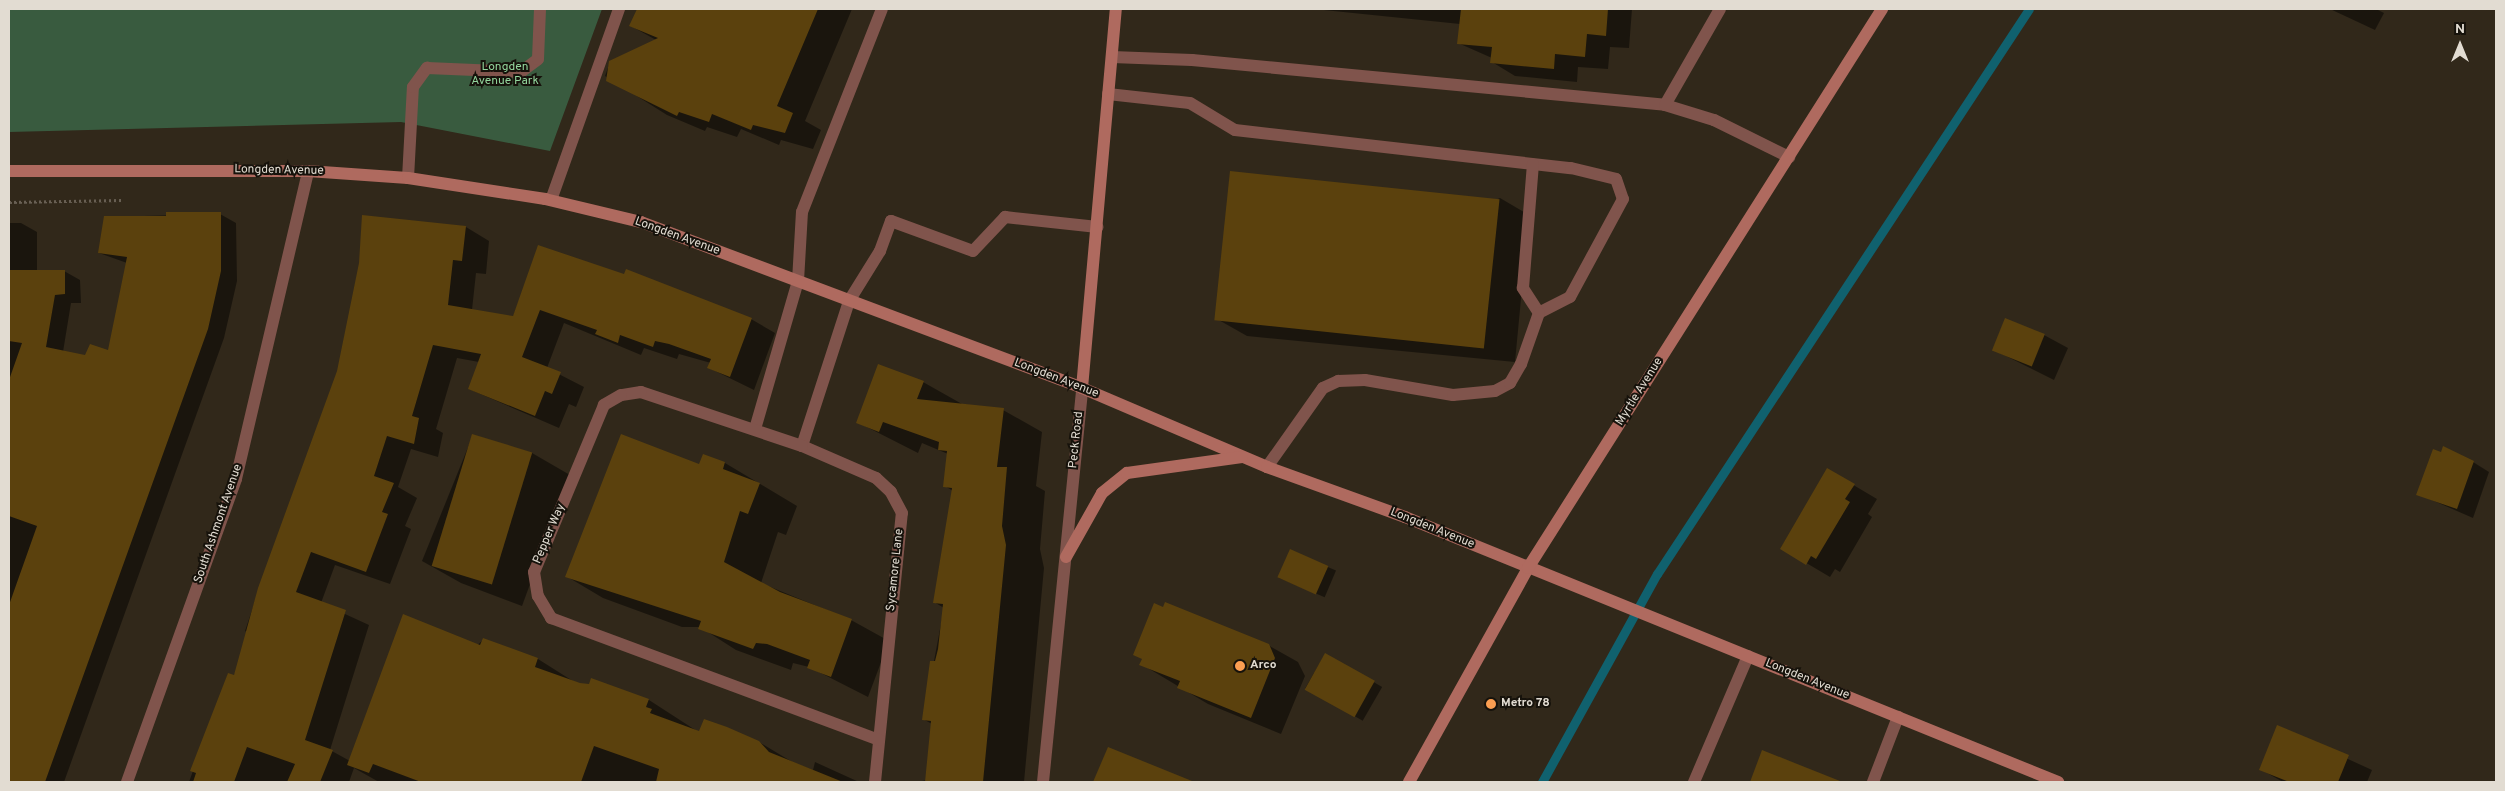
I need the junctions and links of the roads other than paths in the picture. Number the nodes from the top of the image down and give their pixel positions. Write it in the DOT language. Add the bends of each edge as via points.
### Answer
graph roads {
  1 [pos="540,9"];
  2 [pos="619,9"];
  3 [pos="882,9"];
  4 [pos="1116,9"];
  5 [pos="1720,9"];
  6 [pos="1882,9"];
  7 [pos="1887,9"];
  8 [pos="1112,57"];
  9 [pos="1108,94"];
  10 [pos="1665,105"];
  11 [pos="1814,118"];
  12 [pos="1789,157"];
  13 [pos="1533,164"];
  14 [pos="308,170"];
  15 [pos="9,171"];
  16 [pos="408,178"];
  17 [pos="552,200"];
  18 [pos="1096,227"];
  19 [pos="798,281"];
  20 [pos="849,301"];
  21 [pos="1539,313"];
  22 [pos="1082,388"];
  23 [pos="755,429"];
  24 [pos="802,446"];
  25 [pos="1242,456"];
  26 [pos="1267,467"];
  27 [pos="1066,557"];
  28 [pos="1528,568"];
  29 [pos="1748,656"];
  30 [pos="1898,717"];
  31 [pos="879,740"];
  32 [pos="127,782"];
  33 [pos="874,782"];
  34 [pos="1043,782"];
  35 [pos="1408,782"];
  36 [pos="1696,782"];
  37 [pos="1873,782"];
  38 [pos="2058,782"];
  1 -- 16 [label="street" via="538,59 521,72 427,68 413,87"];
  2 -- 17 [label="street"];
  3 -- 19 [label="street" via="802,212"];
  4 -- 8 [label="street, Peck Road"];
  5 -- 10 [label="street"];
  6 -- 11 [label="street, Myrtle Avenue"];
  7 -- 11 [label="street"];
  8 -- 9 [label="street, Peck Road"];
  8 -- 10 [label="street" via="1192,60"];
  9 -- 13 [label="street" via="1190,103 1235,130"];
  9 -- 18 [label="street, Peck Road"];
  10 -- 12 [label="street" via="1714,120"];
  11 -- 12 [label="street, Myrtle Avenue"];
  12 -- 28 [label="street, Myrtle Avenue"];
  13 -- 21 [label="street" via="1523,288"];
  13 -- 21 [label="street" via="1599,172 1616,179 1623,189 1615,214 1570,297"];
  14 -- 15 [label="street, Longden Avenue"];
  14 -- 16 [label="street, Longden Avenue"];
  14 -- 32 [label="street, South Ashmont Avenue" via="236,479"];
  16 -- 17 [label="street, Longden Avenue"];
  17 -- 19 [label="street, Longden Avenue" via="640,222"];
  18 -- 20 [label="street" via="1005,217 973,251 892,221 880,251"];
  18 -- 22 [label="street, Peck Road"];
  19 -- 20 [label="street, Longden Avenue"];
  19 -- 23 [label="street"];
  20 -- 22 [label="street, Longden Avenue"];
  20 -- 24 [label="street"];
  21 -- 26 [label="street" via="1521,364 1510,383 1495,391 1453,395 1365,380 1338,381 1322,388"];
  22 -- 25 [label="street, Longden Avenue"];
  22 -- 27 [label="street, Peck Road"];
  23 -- 24 [label="street, Pepper Way"];
  23 -- 31 [label="street, Pepper Way" via="641,392 621,395 604,405 534,572 538,596 551,618"];
  24 -- 31 [label="street, Sycamore Lane" via="876,478 892,492 902,513"];
  25 -- 26 [label="street, Longden Avenue"];
  25 -- 27 [label="street" via="1127,473 1102,493"];
  26 -- 28 [label="street, Longden Avenue"];
  27 -- 34 [label="street, Peck Road"];
  28 -- 29 [label="street, Longden Avenue"];
  28 -- 35 [label="street, Myrtle Avenue"];
  29 -- 30 [label="street, Longden Avenue"];
  29 -- 36 [label="street"];
  30 -- 37 [label="street"];
  30 -- 38 [label="street, Longden Avenue"];
  31 -- 33 [label="street, Sycamore Lane"];
}
